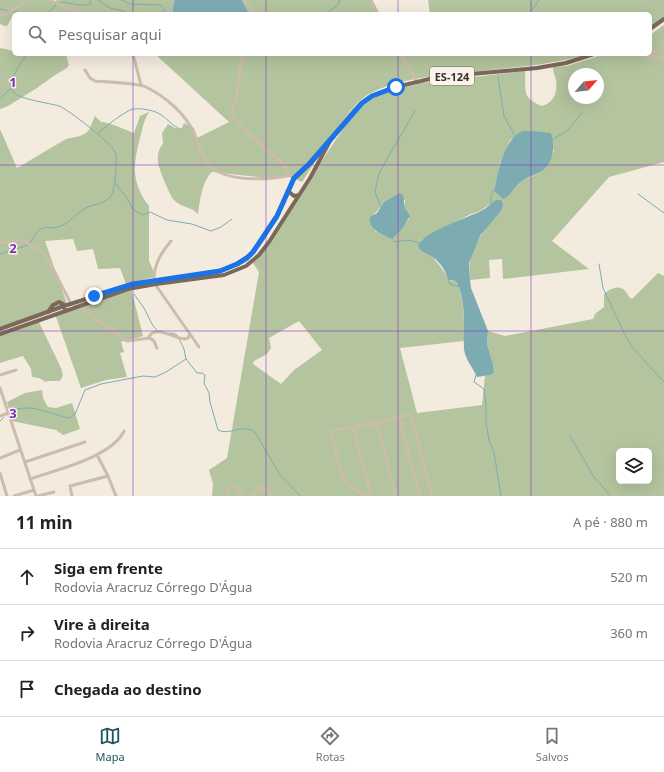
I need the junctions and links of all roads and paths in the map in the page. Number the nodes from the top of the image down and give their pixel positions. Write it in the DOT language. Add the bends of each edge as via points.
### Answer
graph roads {
  1 [pos="28,0"];
  2 [pos="49,0"];
  3 [pos="244,0"];
  4 [pos="371,0"];
  5 [pos="78,12"];
  6 [pos="253,12"];
  7 [pos="377,12"];
  8 [pos="0,15"];
  9 [pos="664,19"];
  10 [pos="652,28"];
  11 [pos="664,47"];
  12 [pos="652,53"];
  13 [pos="652,55"];
  14 [pos="133,56"];
  15 [pos="243,56"];
  16 [pos="402,56"];
  17 [pos="588,56"];
  18 [pos="664,58"];
  19 [pos="85,70"];
  20 [pos="417,82"];
  21 [pos="141,85"];
  22 [pos="330,141"];
  23 [pos="301,172"];
  24 [pos="291,174"];
  25 [pos="294,178"];
  26 [pos="310,178"];
  27 [pos="288,191"];
  28 [pos="299,195"];
  29 [pos="171,240"];
  30 [pos="0,243"];
  31 [pos="154,282"];
  32 [pos="71,304"];
  33 [pos="78,306"];
  34 [pos="64,308"];
  35 [pos="0,329"];
  36 [pos="0,334"];
  37 [pos="190,334"];
  38 [pos="148,338"];
  39 [pos="199,347"];
  40 [pos="157,348"];
  41 [pos="16,370"];
  42 [pos="0,375"];
  43 [pos="0,388"];
  44 [pos="2,399"];
  45 [pos="8,413"];
  46 [pos="0,416"];
  47 [pos="397,418"];
  48 [pos="377,423"];
  49 [pos="353,427"];
  50 [pos="124,431"];
  51 [pos="85,442"];
  52 [pos="20,450"];
  53 [pos="97,455"];
  54 [pos="0,458"];
  55 [pos="24,462"];
  56 [pos="0,473"];
  57 [pos="108,476"];
  58 [pos="30,479"];
  59 [pos="34,490"];
  60 [pos="54,492"];
  61 [pos="7,496"];
  62 [pos="14,496"];
  63 [pos="37,496"];
  64 [pos="72,496"];
  65 [pos="116,496"];
  66 [pos="226,496"];
  67 [pos="243,496"];
  68 [pos="251,496"];
  69 [pos="274,496"];
  70 [pos="366,496"];
  71 [pos="371,496"];
  72 [pos="396,496"];
  73 [pos="420,496"];
  74 [pos="432,496"];
  1 -- 8 [label="street"];
  2 -- 5 [label="street"];
  3 -- 6 [label="street"];
  4 -- 7 [label="street"];
  9 -- 10 [label="main road"];
  11 -- 12 [label="street"];
  13 -- 18 [label="street"];
  14 -- 21 [label="street"];
  15 -- 24 [label="street" via="233,117"];
  16 -- 20 [label="street"];
  17 -- 20 [label="main road, ES-124" via="537,68 438,77"];
  19 -- 21 [label="street" via="95,81"];
  20 -- 22 [label="main road, ES-124" via="372,96 354,111"];
  21 -- 24 [label="street" via="170,103 185,118 206,161 217,171 244,178 268,178"];
  22 -- 23 [label="main road, ES-124"];
  22 -- 26 [label="main road, ES-124"];
  23 -- 25 [label="main road, ES-124"];
  23 -- 26 [label="main road" via="308,174"];
  24 -- 25 [label="street"];
  25 -- 27 [label="main road, ES-124"];
  26 -- 28 [label="main road, ES-124"];
  27 -- 28 [label="main road" via="294,196"];
  27 -- 31 [label="main road, ES-124" via="277,216 259,244 242,261 220,271"];
  28 -- 31 [label="main road, ES-124" via="262,252 246,266 224,275"];
  29 -- 31 [label="street" via="158,258"];
  30 -- 32 [label="street" via="23,240 42,253 50,262"];
  31 -- 32 [label="main road, ES-124" via="127,286"];
  31 -- 33 [label="main road, ES-124"];
  31 -- 37 [label="street"];
  32 -- 34 [label="main road, ES-124"];
  33 -- 34 [label="main road, ES-124"];
  33 -- 38 [label="street" via="127,341"];
  34 -- 35 [label="main road" via="61,302 57,302 48,312"];
  34 -- 36 [label="main road, ES-124"];
  37 -- 38 [label="street" via="179,339 156,331"];
  37 -- 39 [label="street"];
  38 -- 40 [label="street" via="153,339"];
  41 -- 42 [label="street"];
  43 -- 44 [label="street"];
  44 -- 45 [label="street"];
  45 -- 46 [label="street"];
  45 -- 52 [label="street"];
  47 -- 48 [label="street"];
  47 -- 73 [label="street" via="401,424"];
  47 -- 74 [label="street" via="409,415 412,417"];
  48 -- 49 [label="street"];
  48 -- 72 [label="street"];
  49 -- 70 [label="street" via="334,430 332,437 345,480"];
  49 -- 71 [label="street"];
  50 -- 53 [label="street"];
  51 -- 55 [label="street"];
  52 -- 54 [label="street"];
  52 -- 55 [label="street"];
  53 -- 57 [label="street"];
  53 -- 58 [label="street"];
  55 -- 58 [label="street"];
  56 -- 61 [label="street"];
  57 -- 64 [label="street" via="70,486"];
  57 -- 65 [label="street"];
  58 -- 59 [label="street"];
  59 -- 62 [label="street"];
  59 -- 63 [label="street"];
  60 -- 63 [label="street"];
  66 -- 67 [label="street" via="231,486"];
  68 -- 69 [label="street" via="264,487"];
}
